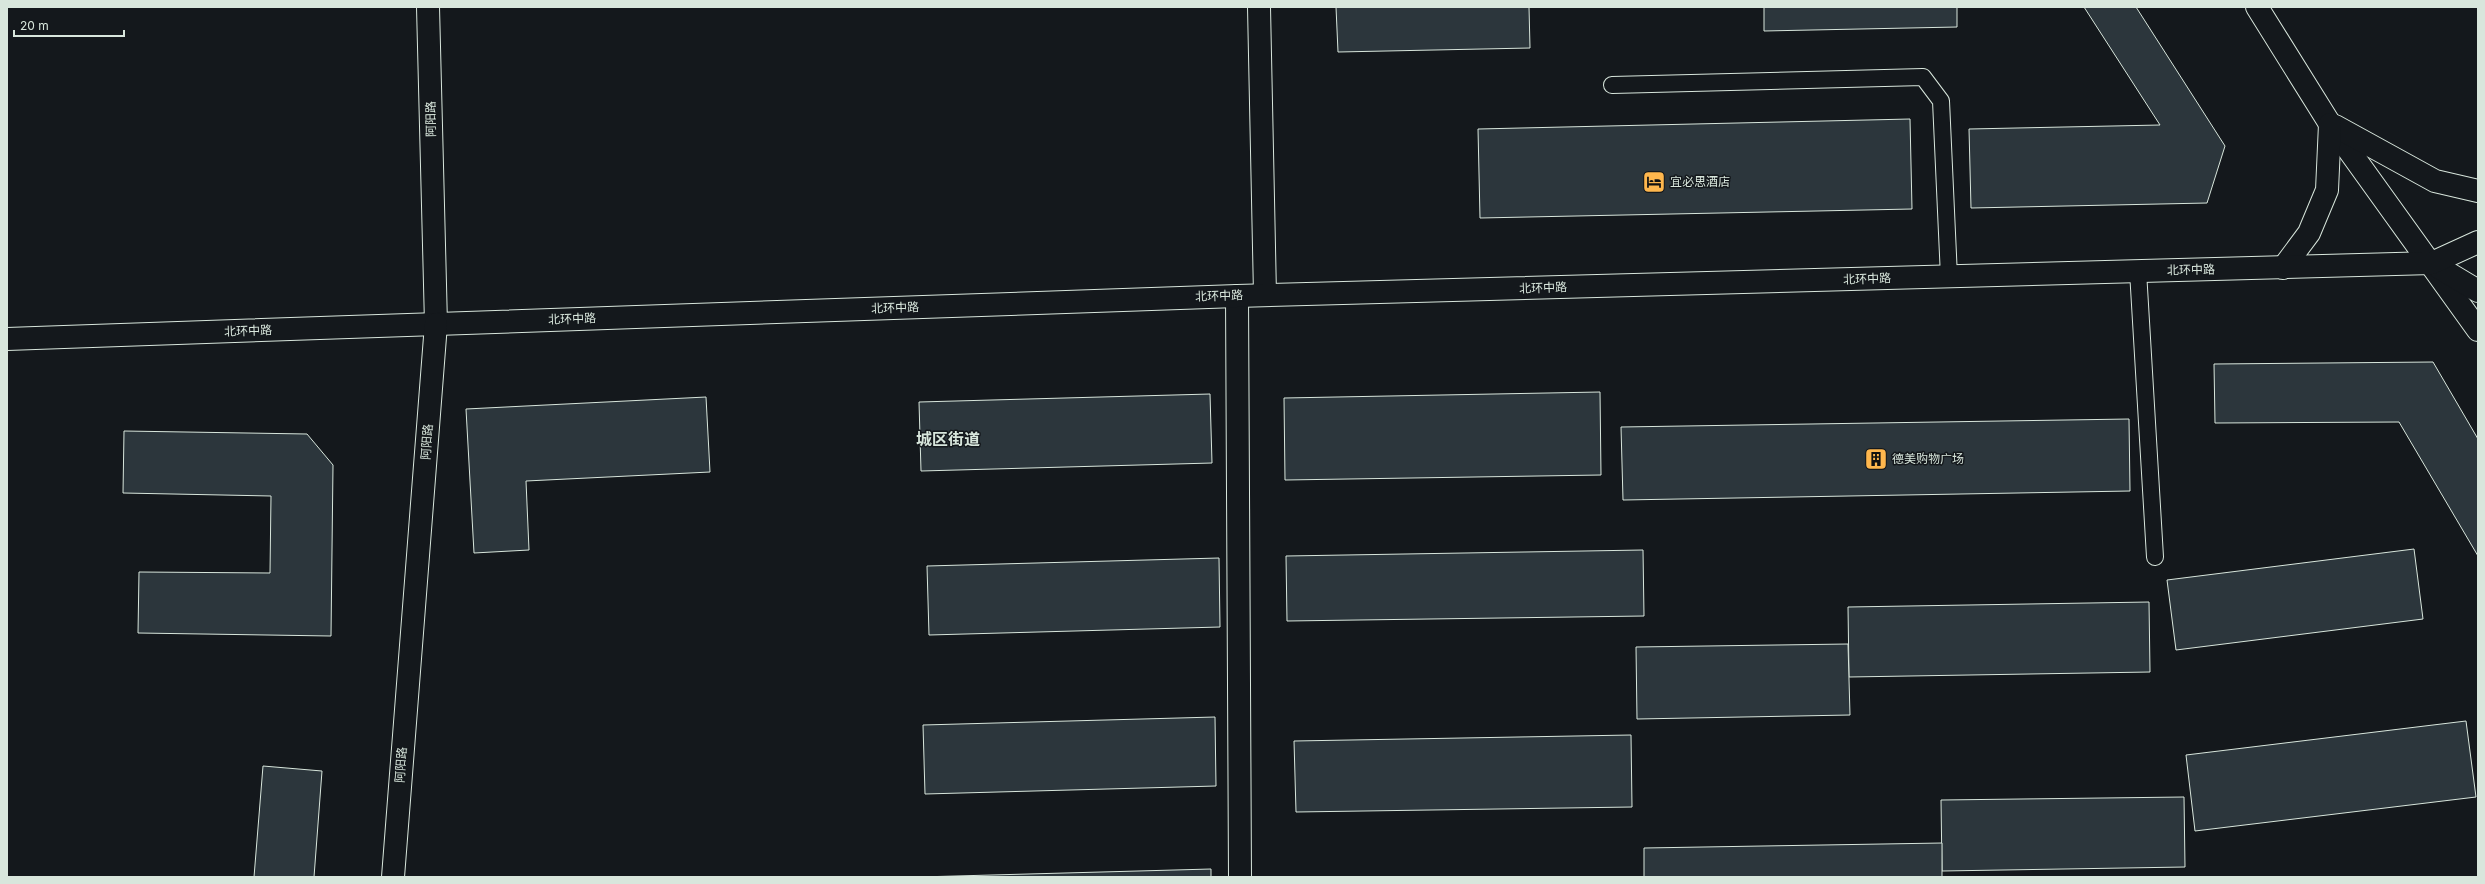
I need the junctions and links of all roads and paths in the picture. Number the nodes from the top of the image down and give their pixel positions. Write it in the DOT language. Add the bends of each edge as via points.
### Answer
graph roads {
  1 [pos="428,7"];
  2 [pos="1259,7"];
  3 [pos="2257,7"];
  4 [pos="1612,85"];
  5 [pos="2330,124"];
  6 [pos="2478,191"];
  7 [pos="2478,242"];
  8 [pos="2432,263"];
  9 [pos="2284,268"];
  10 [pos="2138,271"];
  11 [pos="1949,277"];
  12 [pos="2478,291"];
  13 [pos="1265,295"];
  14 [pos="1237,296"];
  15 [pos="436,324"];
  16 [pos="2478,330"];
  17 [pos="7,339"];
  18 [pos="2155,557"];
  19 [pos="393,877"];
  20 [pos="1240,877"];
  1 -- 15 [label="street, 阿阳路"];
  2 -- 13 [label="street"];
  3 -- 5 [label="street"];
  4 -- 11 [label="lane" via="1923,77 1941,101"];
  5 -- 6 [label="street" via="2435,181"];
  5 -- 8 [label="street"];
  5 -- 9 [label="street" via="2327,190 2309,233"];
  7 -- 8 [label="street"];
  8 -- 9 [label="street, 北环中路"];
  8 -- 12 [label="street"];
  8 -- 16 [label="street"];
  9 -- 10 [label="street, 北环中路"];
  10 -- 11 [label="street, 北环中路"];
  10 -- 18 [label="lane"];
  11 -- 13 [label="street, 北环中路"];
  13 -- 14 [label="street, 北环中路"];
  14 -- 15 [label="street, 北环中路"];
  14 -- 20 [label="street"];
  15 -- 17 [label="street, 北环中路"];
  15 -- 19 [label="street, 阿阳路"];
}
